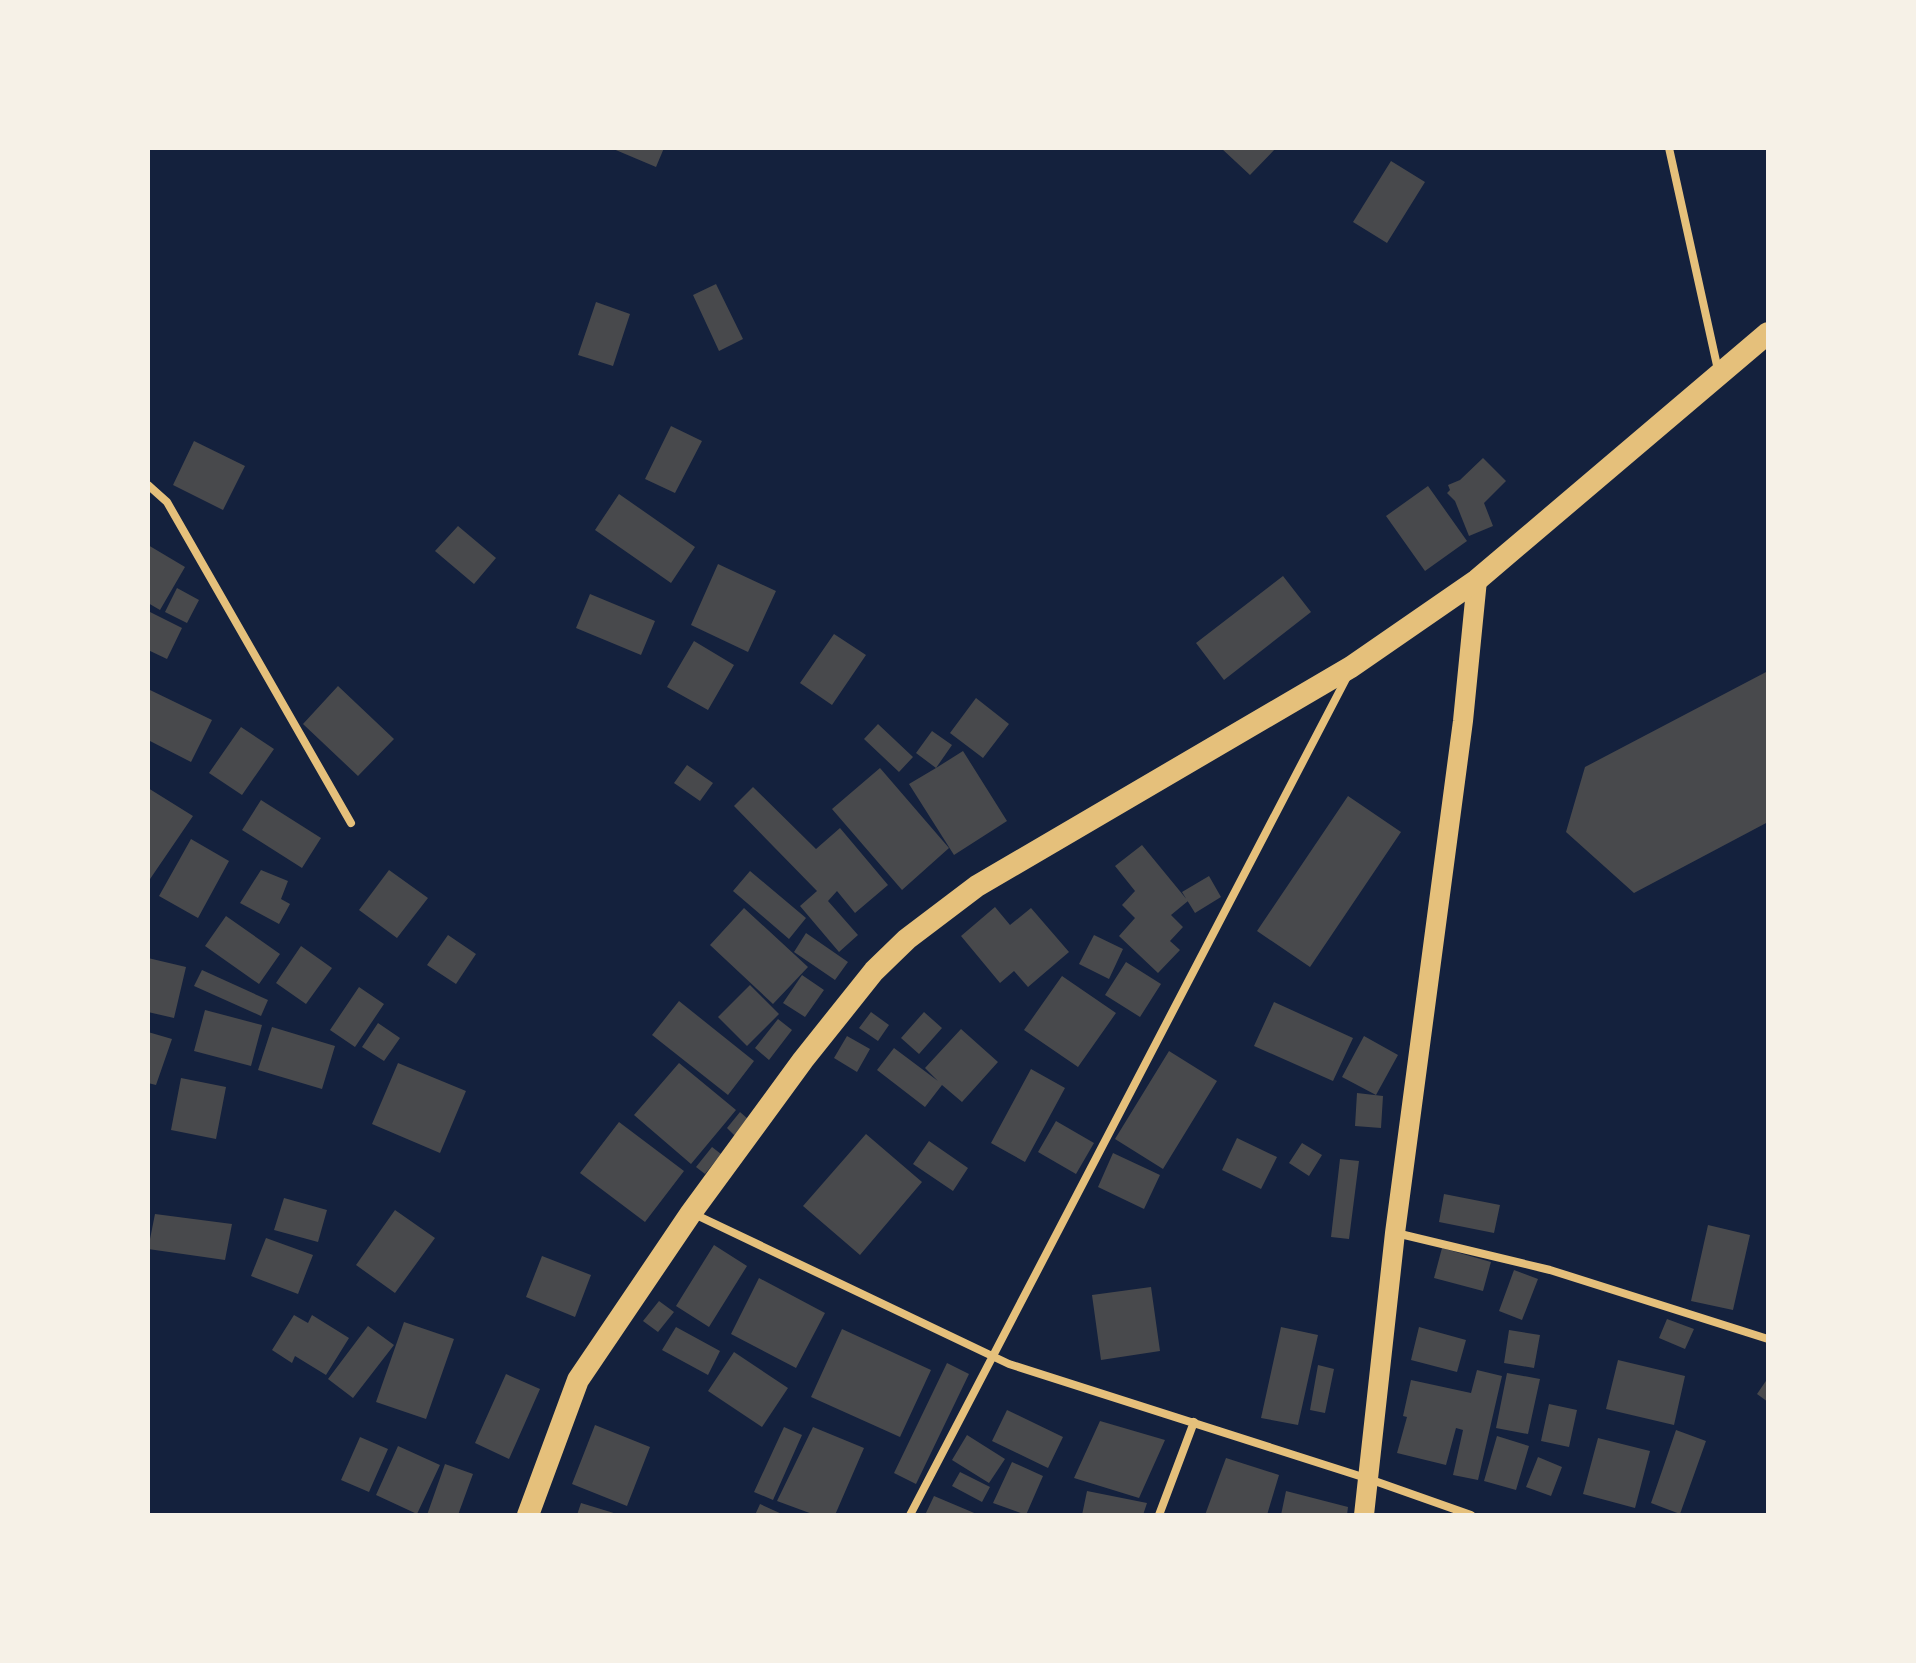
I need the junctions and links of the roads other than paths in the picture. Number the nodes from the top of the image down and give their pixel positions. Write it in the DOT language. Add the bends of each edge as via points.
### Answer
graph roads {
  1 [pos="1669,148"];
  2 [pos="1768,333"];
  3 [pos="1719,373"];
  4 [pos="148,485"];
  5 [pos="1477,580"];
  6 [pos="1351,667"];
  7 [pos="351,823"];
  8 [pos="691,1213"];
  9 [pos="1395,1233"];
  10 [pos="1768,1339"];
  11 [pos="990,1356"];
  12 [pos="1194,1422"];
  13 [pos="1369,1479"];
  14 [pos="528,1515"];
  15 [pos="910,1515"];
  16 [pos="1159,1515"];
  17 [pos="1364,1515"];
  18 [pos="1471,1515"];
  1 -- 3 [label="street"];
  2 -- 3 [label="highway"];
  3 -- 5 [label="highway"];
  4 -- 7 [label="street" via="167,502"];
  5 -- 6 [label="highway"];
  5 -- 9 [label="main road"];
  6 -- 8 [label="highway" via="977,886 907,939 846,1003"];
  6 -- 11 [label="street"];
  8 -- 11 [label="street"];
  8 -- 14 [label="highway" via="578,1380"];
  9 -- 10 [label="street" via="1550,1270"];
  9 -- 13 [label="main road"];
  11 -- 12 [label="street"];
  11 -- 15 [label="street"];
  12 -- 13 [label="street"];
  12 -- 16 [label="street"];
  13 -- 17 [label="main road"];
  13 -- 18 [label="street"];
}
